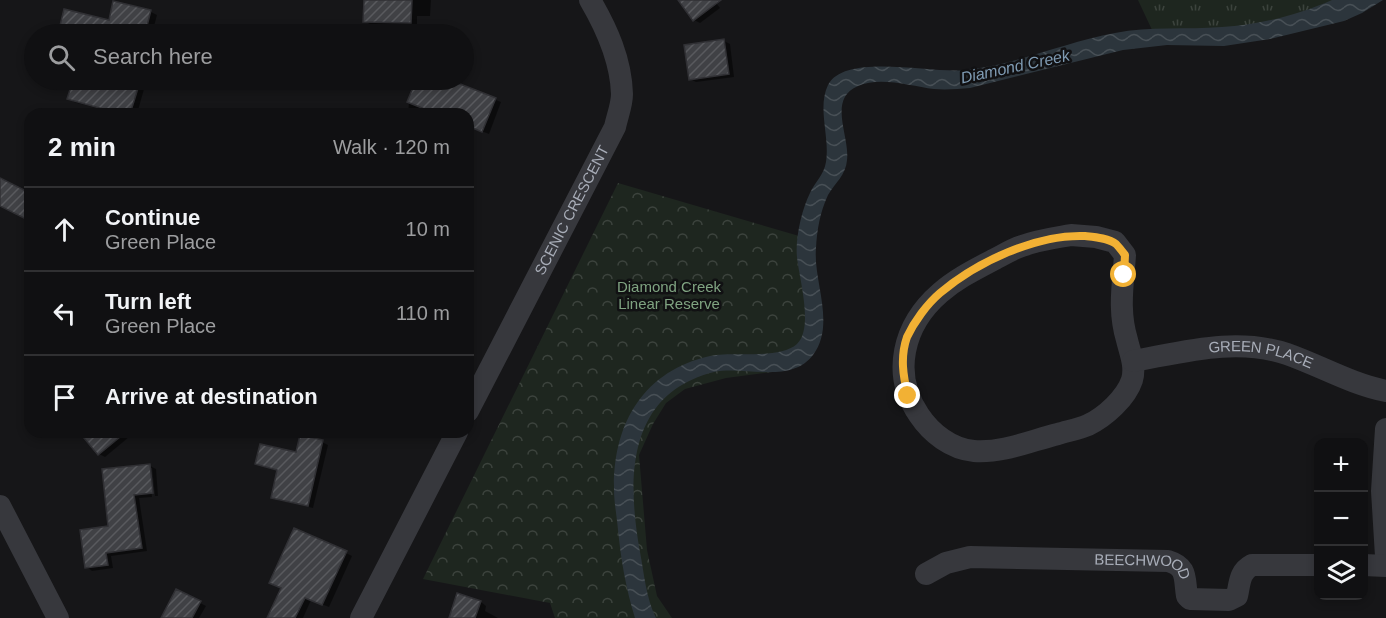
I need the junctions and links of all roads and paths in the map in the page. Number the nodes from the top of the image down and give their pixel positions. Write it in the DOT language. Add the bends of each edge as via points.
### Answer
graph roads {
  1 [pos="590,0"];
  2 [pos="1133,361"];
  3 [pos="1386,392"];
  4 [pos="474,399"];
  5 [pos="1386,429"];
  6 [pos="454,438"];
  7 [pos="0,506"];
  8 [pos="1386,556"];
  9 [pos="1314,565"];
  10 [pos="1368,565"];
  11 [pos="1386,566"];
  12 [pos="926,574"];
  13 [pos="58,618"];
  14 [pos="361,618"];
  1 -- 4 [label="street, SCENIC CRESCENT" via="618,60 622,96 615,127"];
  2 -- 2 [label="street" via="1132,380 1103,416 1087,425 1011,448 973,451 955,447 928,427 908,396 903,374 908,337 938,294 966,274 1021,246 1071,236 1115,242 1125,255 1121,316"];
  2 -- 3 [label="street, GREEN PLACE" via="1178,351 1254,346"];
  5 -- 8 [label="street" via="1382,491"];
  6 -- 14 [label="street"];
  7 -- 13 [label="street"];
  9 -- 12 [label="street, BEECHWOOD" via="1246,568 1237,596 1229,600 1190,599 1182,569 1168,561 970,557 946,563"];
  10 -- 11 [label="street"];
}
